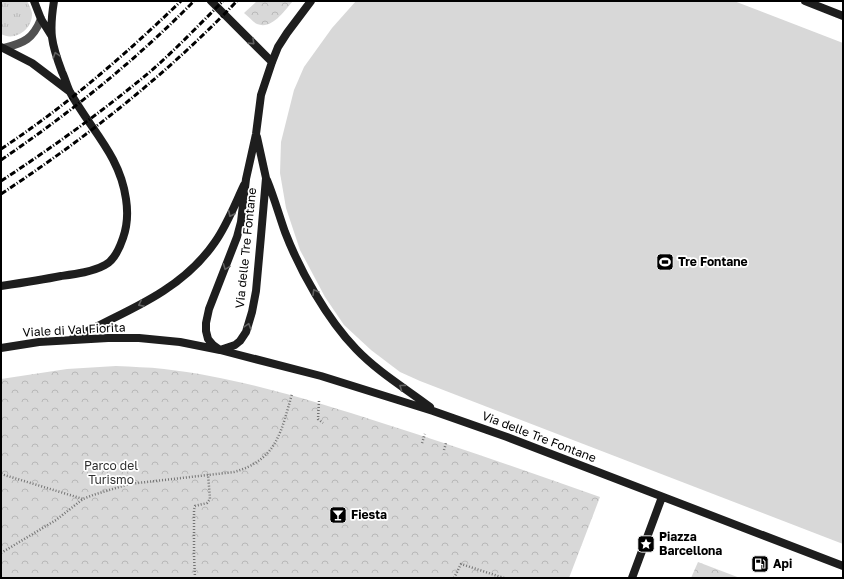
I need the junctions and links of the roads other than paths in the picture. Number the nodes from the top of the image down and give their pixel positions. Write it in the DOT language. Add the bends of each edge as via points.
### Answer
graph roads {
  1 [pos="34,1"];
  2 [pos="54,1"];
  3 [pos="211,1"];
  4 [pos="311,1"];
  5 [pos="805,1"];
  6 [pos="843,16"];
  7 [pos="41,19"];
  8 [pos="51,35"];
  9 [pos="2,47"];
  10 [pos="272,62"];
  11 [pos="69,91"];
  12 [pos="256,134"];
  13 [pos="266,178"];
  14 [pos="246,179"];
  15 [pos="1,286"];
  16 [pos="70,340"];
  17 [pos="1,348"];
  18 [pos="220,350"];
  19 [pos="433,410"];
  20 [pos="662,496"];
  21 [pos="843,566"];
  22 [pos="632,578"];
  1 -- 7 [label="main road"];
  2 -- 8 [label="main road"];
  3 -- 10 [label="main road, one-way"];
  4 -- 10 [label="main road, Via delle Tre Fontane" via="286,33"];
  5 -- 6 [label="main road"];
  7 -- 8 [label="main road"];
  7 -- 9 [label="street" via="36,31 28,39"];
  11 -- 8 [label="main road, one-way" via="56,58"];
  9 -- 11 [label="main road" via="36,66"];
  10 -- 12 [label="main road, Via delle Tre Fontane" via="260,99"];
  11 -- 15 [label="main road" via="105,145 121,176 128,217 126,230 116,253 110,261 98,268"];
  12 -- 13 [label="main road, Via delle Tre Fontane"];
  12 -- 14 [label="main road, Via delle Tre Fontane"];
  18 -- 13 [label="main road, Via delle Tre Fontane, one-way" via="235,345 243,338 251,317 259,265"];
  19 -- 13 [label="main road, one-way" via="368,361 336,325 322,305 295,254"];
  14 -- 16 [label="main road, one-way" via="217,240 186,275 158,295"];
  14 -- 18 [label="main road, Via delle Tre Fontane, one-way" via="237,237 206,323 208,339"];
  16 -- 17 [label="main road, Viale di Val Fiorita"];
  16 -- 18 [label="main road, Viale di Val Fiorita" via="139,338 180,342"];
  18 -- 19 [label="main road, Via delle Tre Fontane" via="328,378"];
  19 -- 20 [label="main road, Via delle Tre Fontane"];
  20 -- 21 [label="main road, Via delle Tre Fontane"];
  20 -- 22 [label="main road"];
}
